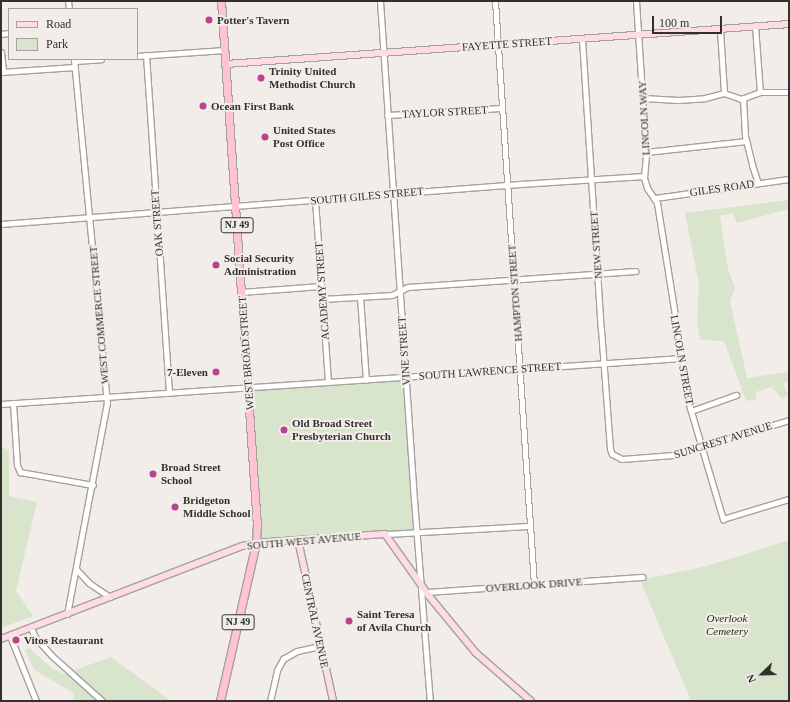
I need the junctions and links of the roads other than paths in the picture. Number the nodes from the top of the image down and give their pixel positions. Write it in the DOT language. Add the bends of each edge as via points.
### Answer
graph roads {
  1 [pos="221,1"];
  2 [pos="380,1"];
  3 [pos="495,1"];
  4 [pos="636,1"];
  5 [pos="789,24"];
  6 [pos="755,26"];
  7 [pos="720,28"];
  8 [pos="639,34"];
  9 [pos="582,38"];
  10 [pos="498,45"];
  11 [pos="225,50"];
  12 [pos="1,52"];
  13 [pos="384,53"];
  14 [pos="146,55"];
  15 [pos="138,56"];
  16 [pos="94,60"];
  17 [pos="75,63"];
  18 [pos="226,64"];
  19 [pos="2,72"];
  20 [pos="724,92"];
  21 [pos="760,92"];
  22 [pos="789,92"];
  23 [pos="642,98"];
  24 [pos="743,98"];
  25 [pos="502,108"];
  26 [pos="387,115"];
  27 [pos="746,141"];
  28 [pos="646,152"];
  29 [pos="644,176"];
  30 [pos="592,179"];
  31 [pos="789,179"];
  32 [pos="758,183"];
  33 [pos="508,185"];
  34 [pos="393,194"];
  35 [pos="655,198"];
  36 [pos="315,200"];
  37 [pos="236,206"];
  38 [pos="156,213"];
  39 [pos="90,218"];
  40 [pos="1,224"];
  41 [pos="636,271"];
  42 [pos="598,274"];
  43 [pos="514,280"];
  44 [pos="321,286"];
  45 [pos="241,292"];
  46 [pos="400,292"];
  47 [pos="360,297"];
  48 [pos="322,299"];
  49 [pos="682,358"];
  50 [pos="604,364"];
  51 [pos="520,369"];
  52 [pos="406,377"];
  53 [pos="366,380"];
  54 [pos="328,382"];
  55 [pos="248,387"];
  56 [pos="169,392"];
  57 [pos="736,396"];
  58 [pos="107,397"];
  59 [pos="13,403"];
  60 [pos="1,404"];
  61 [pos="691,411"];
  62 [pos="789,420"];
  63 [pos="702,446"];
  64 [pos="610,452"];
  65 [pos="93,485"];
  66 [pos="789,499"];
  67 [pos="530,526"];
  68 [pos="417,533"];
  69 [pos="385,534"];
  70 [pos="298,540"];
  71 [pos="256,543"];
  72 [pos="76,569"];
  73 [pos="642,578"];
  74 [pos="534,585"];
  75 [pos="421,586"];
  76 [pos="426,592"];
  77 [pos="110,597"];
  78 [pos="67,614"];
  79 [pos="31,628"];
  80 [pos="10,636"];
  81 [pos="1,640"];
  82 [pos="321,646"];
  83 [pos="36,701"];
  84 [pos="102,701"];
  85 [pos="220,701"];
  86 [pos="270,701"];
  87 [pos="332,701"];
  88 [pos="430,701"];
  89 [pos="531,701"];
  1 -- 11 [label="highway, WEST BROAD STREET / NJ 49"];
  2 -- 13 [label="street, VINE STREET"];
  3 -- 10 [label="street, HAMPTON STREET"];
  4 -- 8 [label="street"];
  5 -- 6 [label="main road, FAYETTE STREET"];
  6 -- 7 [label="main road, FAYETTE STREET"];
  6 -- 21 [label="street"];
  7 -- 8 [label="main road, FAYETTE STREET"];
  7 -- 20 [label="street"];
  8 -- 9 [label="main road, FAYETTE STREET"];
  8 -- 23 [label="street, LINCOLN WAY"];
  9 -- 10 [label="main road, FAYETTE STREET"];
  9 -- 30 [label="street, NEW STREET"];
  10 -- 13 [label="main road, FAYETTE STREET"];
  10 -- 25 [label="street, HAMPTON STREET"];
  11 -- 14 [label="street"];
  11 -- 18 [label="highway, WEST BROAD STREET / NJ 49"];
  12 -- 19 [label="street"];
  13 -- 18 [label="main road, FAYETTE STREET"];
  13 -- 26 [label="street, VINE STREET"];
  14 -- 15 [label="street"];
  14 -- 38 [label="street, OAK STREET"];
  16 -- 17 [label="street"];
  17 -- 19 [label="street"];
  17 -- 39 [label="street, WEST COMMERCE STREET"];
  18 -- 37 [label="highway, WEST BROAD STREET / NJ 49"];
  20 -- 23 [label="street" via="704,98 679,100"];
  20 -- 24 [label="street"];
  21 -- 22 [label="street"];
  21 -- 24 [label="street"];
  23 -- 28 [label="street, LINCOLN WAY"];
  24 -- 27 [label="street"];
  25 -- 26 [label="street, TAYLOR STREET"];
  25 -- 33 [label="street, HAMPTON STREET"];
  26 -- 34 [label="street, VINE STREET"];
  27 -- 28 [label="street"];
  27 -- 32 [label="street"];
  28 -- 29 [label="street, LINCOLN WAY"];
  29 -- 30 [label="street, SOUTH GILES STREET"];
  29 -- 35 [label="street, LINCOLN WAY" via="647,188"];
  30 -- 33 [label="street, SOUTH GILES STREET"];
  30 -- 42 [label="street, NEW STREET"];
  31 -- 32 [label="street, GILES ROAD"];
  32 -- 35 [label="street, GILES ROAD"];
  33 -- 34 [label="street, SOUTH GILES STREET"];
  33 -- 43 [label="street, HAMPTON STREET"];
  34 -- 36 [label="street, SOUTH GILES STREET"];
  34 -- 46 [label="street, VINE STREET"];
  35 -- 49 [label="street, LINCOLN STREET"];
  36 -- 37 [label="street, SOUTH GILES STREET"];
  36 -- 44 [label="street, ACADEMY STREET"];
  37 -- 38 [label="street, SOUTH GILES STREET"];
  37 -- 45 [label="highway, WEST BROAD STREET / NJ 49"];
  38 -- 39 [label="street, SOUTH GILES STREET"];
  38 -- 56 [label="street, OAK STREET"];
  39 -- 40 [label="street, SOUTH GILES STREET"];
  39 -- 58 [label="street, WEST COMMERCE STREET"];
  41 -- 42 [label="street"];
  42 -- 43 [label="street"];
  42 -- 50 [label="street, NEW STREET"];
  43 -- 46 [label="street" via="408,287"];
  43 -- 51 [label="street, HAMPTON STREET"];
  44 -- 45 [label="street"];
  44 -- 48 [label="street, ACADEMY STREET"];
  45 -- 55 [label="highway, WEST BROAD STREET / NJ 49"];
  46 -- 47 [label="street"];
  46 -- 52 [label="street, VINE STREET"];
  47 -- 48 [label="street"];
  47 -- 53 [label="street"];
  48 -- 54 [label="street, ACADEMY STREET"];
  49 -- 50 [label="street, SOUTH LAWRENCE STREET"];
  49 -- 61 [label="street, LINCOLN STREET"];
  50 -- 51 [label="street, SOUTH LAWRENCE STREET"];
  50 -- 64 [label="street, NEW STREET"];
  51 -- 52 [label="street, SOUTH LAWRENCE STREET"];
  51 -- 67 [label="street, HAMPTON STREET"];
  52 -- 53 [label="street, SOUTH LAWRENCE STREET"];
  52 -- 68 [label="street, VINE STREET"];
  53 -- 54 [label="street, SOUTH LAWRENCE STREET"];
  54 -- 55 [label="street, SOUTH LAWRENCE STREET"];
  55 -- 56 [label="street, SOUTH LAWRENCE STREET"];
  55 -- 71 [label="highway, WEST BROAD STREET / NJ 49" via="257,515"];
  56 -- 58 [label="street, SOUTH LAWRENCE STREET"];
  57 -- 61 [label="street"];
  58 -- 59 [label="street, SOUTH LAWRENCE STREET"];
  58 -- 65 [label="street, WEST COMMERCE STREET"];
  59 -- 60 [label="street, SOUTH LAWRENCE STREET"];
  59 -- 65 [label="street" via="19,470"];
  61 -- 63 [label="street, LINCOLN STREET"];
  62 -- 63 [label="street, SUNCREST AVENUE"];
  63 -- 64 [label="street, SUNCREST AVENUE" via="673,455 656,457 622,459 614,457"];
  63 -- 66 [label="street, LINCOLN STREET" via="723,519"];
  65 -- 72 [label="street, WEST COMMERCE STREET"];
  67 -- 68 [label="street, SOUTH WEST AVENUE"];
  67 -- 74 [label="street, HAMPTON STREET"];
  68 -- 69 [label="street, SOUTH WEST AVENUE"];
  68 -- 75 [label="street, VINE STREET"];
  69 -- 70 [label="main road, SOUTH WEST AVENUE"];
  69 -- 75 [label="main road"];
  70 -- 71 [label="main road, SOUTH WEST AVENUE"];
  70 -- 82 [label="main road, CENTRAL AVENUE"];
  71 -- 77 [label="main road, SOUTH WEST AVENUE" via="242,546"];
  71 -- 85 [label="highway, WEST BROAD STREET / NJ 49"];
  72 -- 77 [label="street" via="89,583"];
  72 -- 78 [label="street, WEST COMMERCE STREET"];
  73 -- 74 [label="street, OVERLOOK DRIVE"];
  74 -- 76 [label="street, OVERLOOK DRIVE"];
  75 -- 76 [label="main road"];
  75 -- 88 [label="street, VINE STREET"];
  76 -- 89 [label="main road" via="476,653"];
  77 -- 78 [label="main road, SOUTH WEST AVENUE"];
  78 -- 79 [label="main road, SOUTH WEST AVENUE"];
  79 -- 80 [label="main road, SOUTH WEST AVENUE"];
  79 -- 84 [label="street" via="35,637 51,655"];
  80 -- 81 [label="main road, SOUTH WEST AVENUE"];
  80 -- 83 [label="street"];
  82 -- 86 [label="street" via="296,651 283,658 277,670"];
  82 -- 87 [label="main road, CENTRAL AVENUE"];
}
